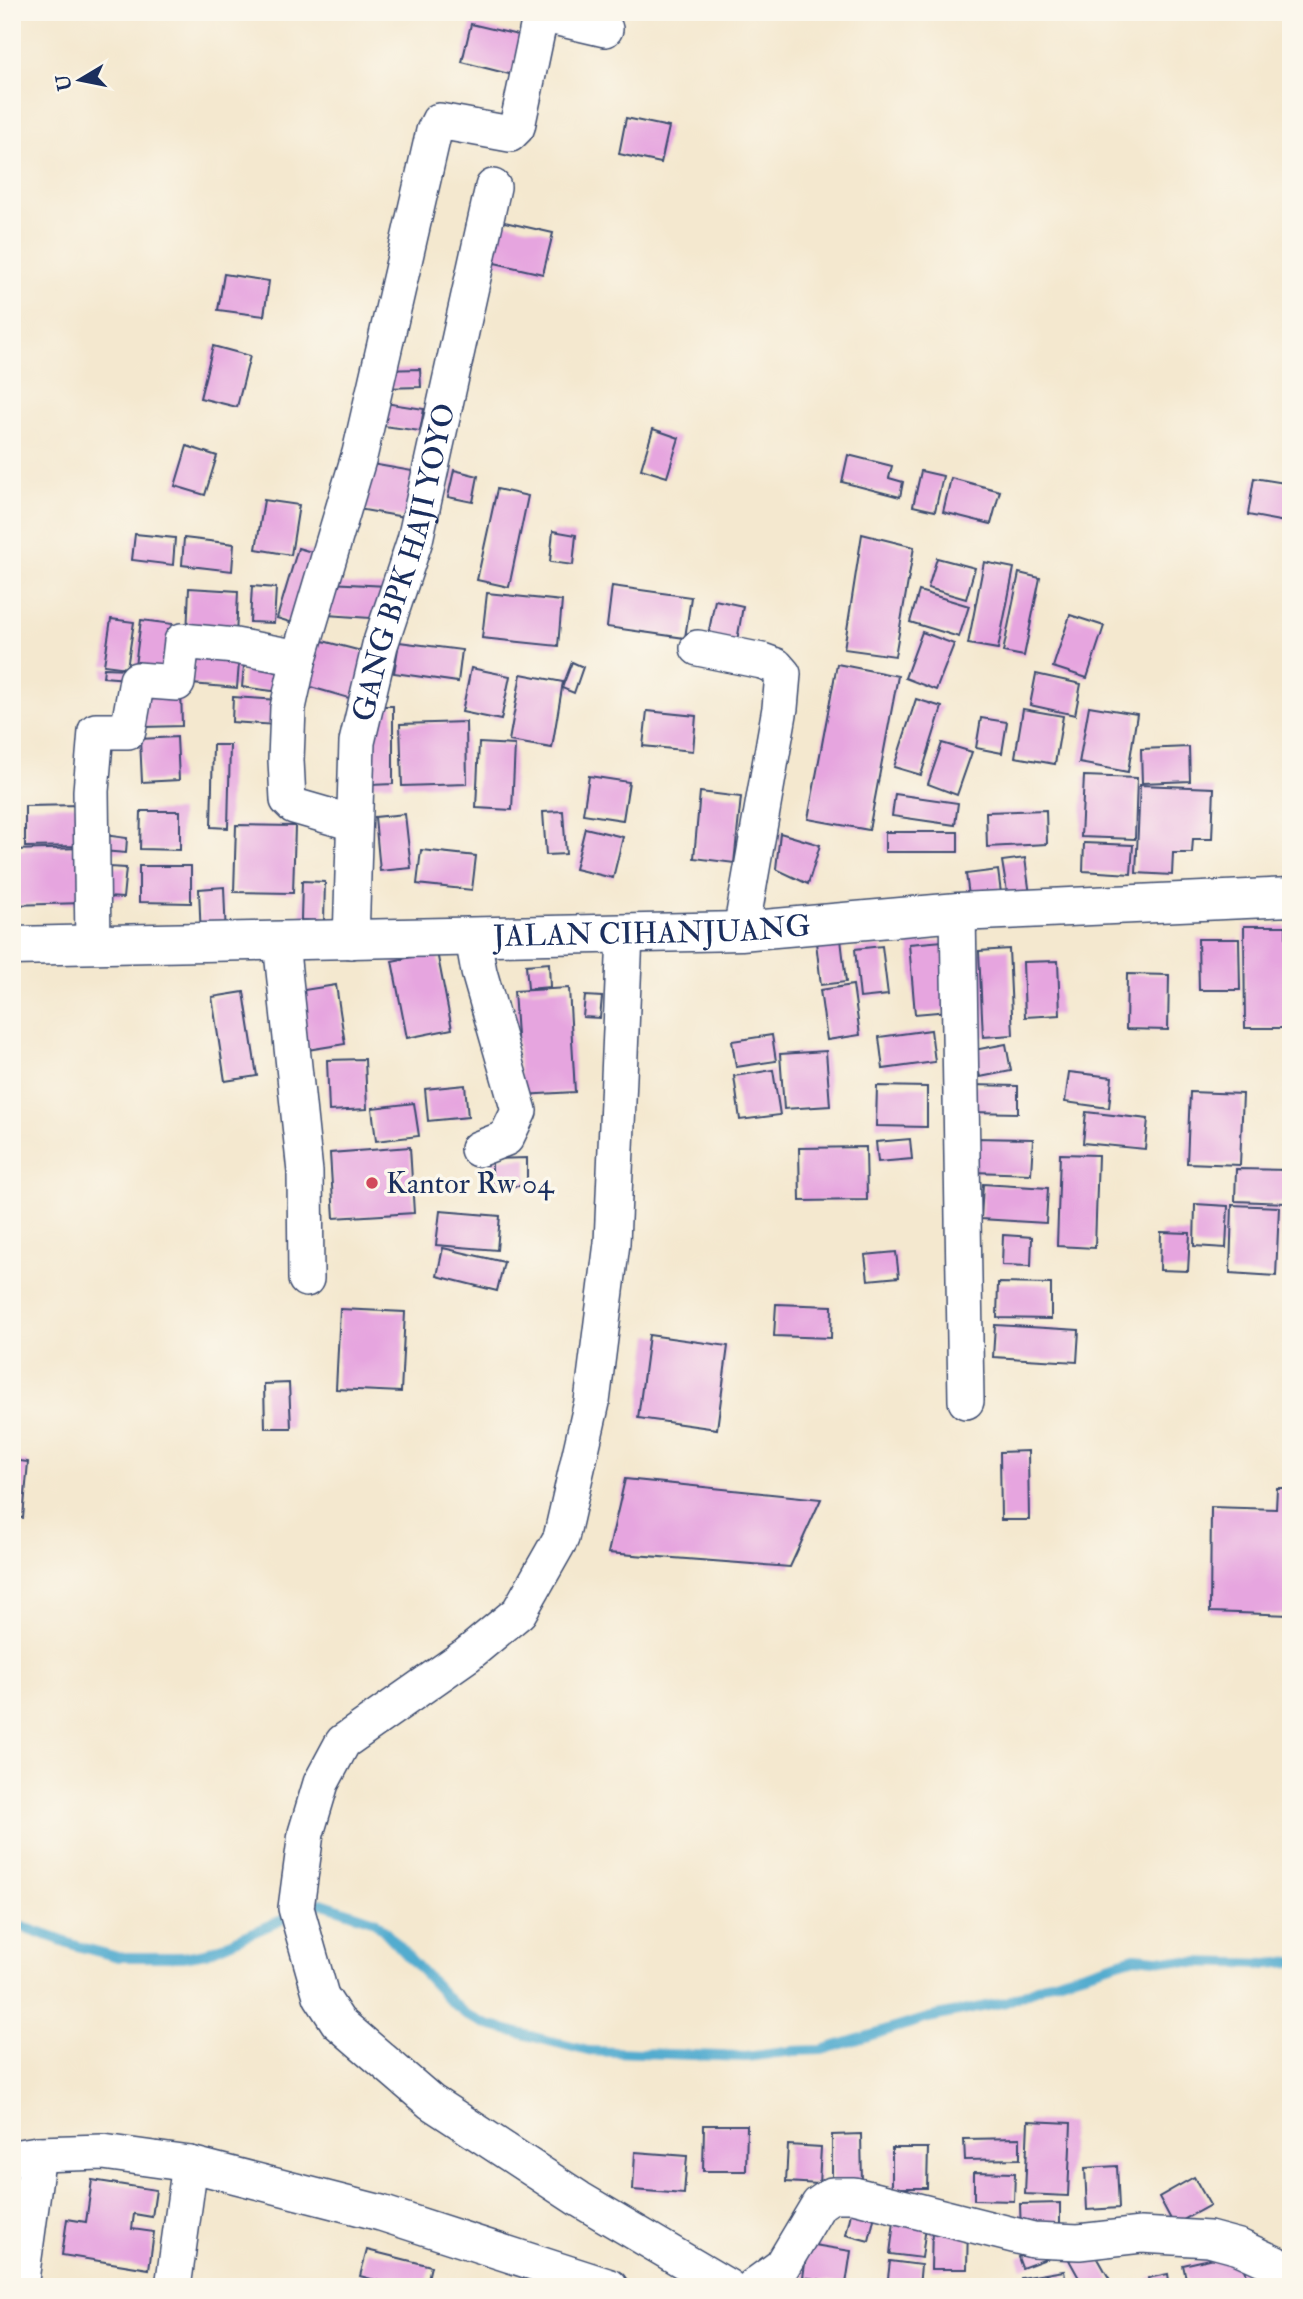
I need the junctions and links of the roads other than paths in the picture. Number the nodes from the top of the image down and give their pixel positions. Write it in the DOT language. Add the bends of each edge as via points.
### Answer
graph roads {
  1 [pos="606,29"];
  2 [pos="494,187"];
  3 [pos="698,648"];
  4 [pos="299,658"];
  5 [pos="353,823"];
  6 [pos="1291,897"];
  7 [pos="958,912"];
  8 [pos="741,931"];
  9 [pos="625,935"];
  10 [pos="473,939"];
  11 [pos="351,941"];
  12 [pos="281,942"];
  13 [pos="93,945"];
  14 [pos="12,946"];
  15 [pos="478,1149"];
  16 [pos="306,1279"];
  17 [pos="966,1401"];
  18 [pos="25,2156"];
  19 [pos="190,2164"];
  20 [pos="1291,2272"];
  21 [pos="704,2283"];
  22 [pos="20,2287"];
  23 [pos="173,2287"];
  24 [pos="610,2287"];
  25 [pos="753,2287"];
  1 -- 4 [label="street" via="545,15 539,22 517,127 510,134 439,121 434,131 360,453"];
  2 -- 5 [label="street, GANG BPK HAJI YOYO" via="415,540 380,645 357,742"];
  3 -- 8 [label="street" via="769,663 783,674"];
  4 -- 5 [label="street" via="288,708 288,800 294,806"];
  4 -- 13 [label="street" via="182,641 177,683 137,680 128,731 96,731 91,791"];
  5 -- 11 [label="street, GANG BPK HAJI YOYO"];
  6 -- 7 [label="main road, JALAN CIHANJUANG"];
  7 -- 8 [label="main road, JALAN CIHANJUANG"];
  7 -- 17 [label="street"];
  8 -- 9 [label="main road, JALAN CIHANJUANG"];
  9 -- 10 [label="main road, JALAN CIHANJUANG"];
  9 -- 21 [label="street" via="612,1243 592,1402 561,1538 519,1612 467,1655 343,1742 321,1783 306,1833 296,1908 321,1996 338,2022 431,2102"];
  10 -- 11 [label="main road, JALAN CIHANJUANG"];
  10 -- 15 [label="street" via="519,1111 506,1139"];
  11 -- 12 [label="main road, JALAN CIHANJUANG"];
  12 -- 13 [label="main road, JALAN CIHANJUANG"];
  12 -- 16 [label="street" via="305,1172"];
  13 -- 14 [label="main road, JALAN CIHANJUANG"];
  18 -- 19 [label="street" via="103,2152"];
  18 -- 22 [label="street"];
  19 -- 23 [label="street"];
  19 -- 24 [label="street" via="381,2213"];
  20 -- 25 [label="street" via="1239,2247 1209,2239 1141,2235 1079,2242 1033,2240 854,2195 832,2195 819,2204 782,2266"];
}
